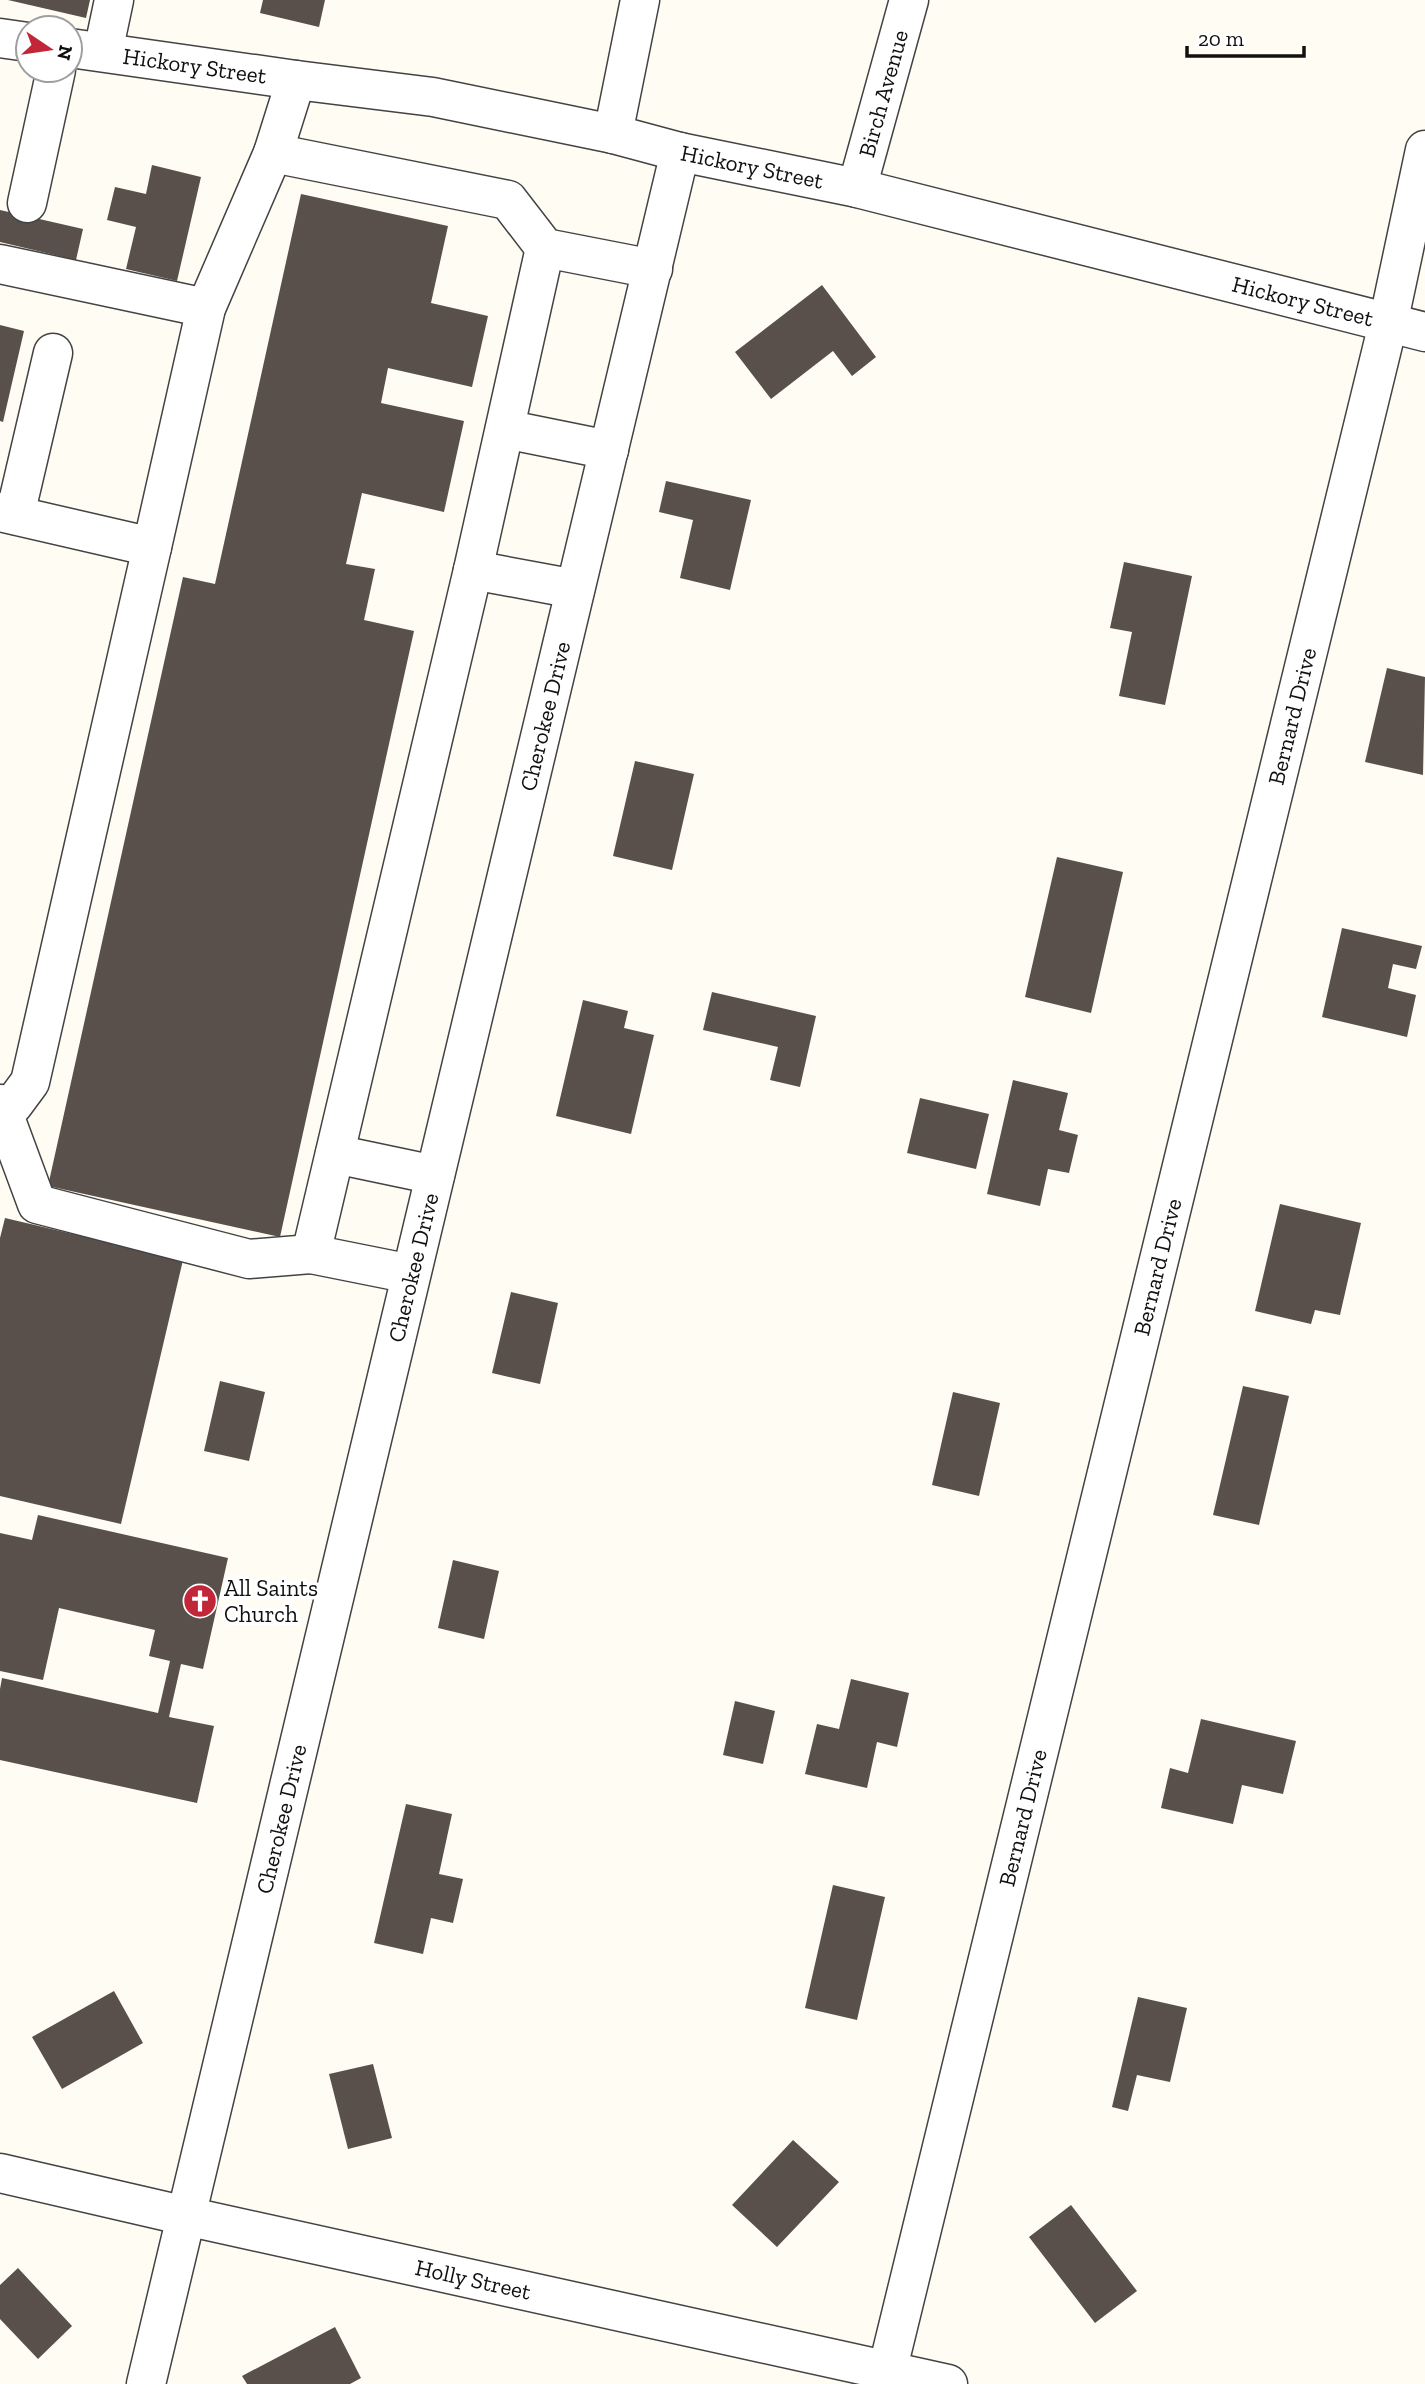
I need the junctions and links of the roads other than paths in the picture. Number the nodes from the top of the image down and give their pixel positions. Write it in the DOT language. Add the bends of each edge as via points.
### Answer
graph roads {
  1 [pos="114,0"];
  2 [pos="640,0"];
  3 [pos="909,0"];
  4 [pos="86,50"];
  5 [pos="296,80"];
  6 [pos="54,84"];
  7 [pos="613,134"];
  8 [pos="1425,150"];
  9 [pos="680,152"];
  10 [pos="270,162"];
  11 [pos="857,188"];
  12 [pos="27,203"];
  13 [pos="545,248"];
  14 [pos="0,264"];
  15 [pos="653,269"];
  16 [pos="206,308"];
  17 [pos="1388,324"];
  18 [pos="1425,332"];
  19 [pos="53,353"];
  20 [pos="505,429"];
  21 [pos="609,450"];
  22 [pos="8,514"];
  23 [pos="152,547"];
  24 [pos="473,570"];
  25 [pos="575,589"];
  26 [pos="335,1154"];
  27 [pos="435,1175"];
  28 [pos="311,1254"];
  29 [pos="411,1274"];
  30 [pos="0,2173"];
  31 [pos="186,2217"];
  32 [pos="885,2377"];
  33 [pos="146,2384"];
  34 [pos="948,2384"];
  1 -- 4 [label="street"];
  2 -- 7 [label="street"];
  3 -- 11 [label="street, Birch Avenue"];
  4 -- 5 [label="street, Hickory Street"];
  5 -- 7 [label="street, Hickory Street" via="433,97"];
  5 -- 10 [label="street"];
  6 -- 12 [label="street"];
  7 -- 9 [label="street, Hickory Street"];
  8 -- 17 [label="street, Bernard Drive"];
  9 -- 11 [label="street, Hickory Street"];
  9 -- 15 [label="street, Cherokee Drive"];
  10 -- 13 [label="street" via="453,212 475,193 508,200"];
  10 -- 16 [label="street"];
  11 -- 17 [label="street, Hickory Street"];
  13 -- 15 [label="street"];
  13 -- 20 [label="street"];
  14 -- 16 [label="street"];
  15 -- 21 [label="street, Cherokee Drive"];
  16 -- 23 [label="street"];
  17 -- 18 [label="street, Hickory Street"];
  17 -- 32 [label="street, Bernard Drive"];
  19 -- 22 [label="street"];
  20 -- 21 [label="street"];
  20 -- 24 [label="street"];
  21 -- 25 [label="street, Cherokee Drive"];
  22 -- 23 [label="street"];
  23 -- 28 [label="street" via="30,1082 13,1105 0,1104 37,1204 249,1259"];
  24 -- 25 [label="street"];
  24 -- 26 [label="street"];
  25 -- 27 [label="street, Cherokee Drive"];
  26 -- 27 [label="street"];
  26 -- 28 [label="street"];
  27 -- 29 [label="street, Cherokee Drive"];
  28 -- 29 [label="street"];
  29 -- 31 [label="street, Cherokee Drive"];
  30 -- 31 [label="street, Holly Street"];
  31 -- 32 [label="street, Holly Street"];
  31 -- 33 [label="street, Cherokee Drive"];
  32 -- 34 [label="street, Holly Street"];
}
